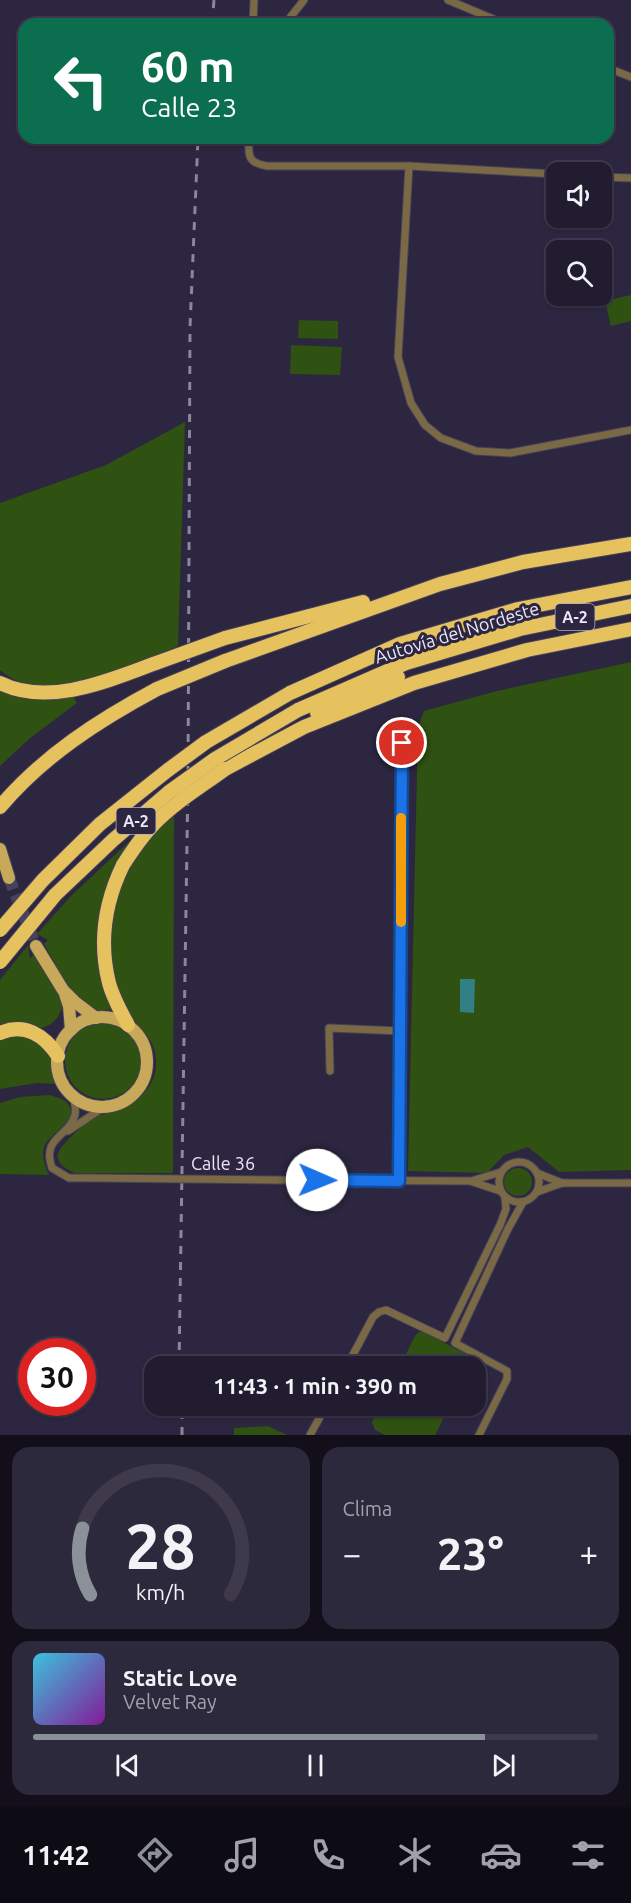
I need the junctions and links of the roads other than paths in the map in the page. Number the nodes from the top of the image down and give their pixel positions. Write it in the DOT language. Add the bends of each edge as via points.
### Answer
graph roads {
  1 [pos="254,0"];
  2 [pos="304,0"];
  3 [pos="448,0"];
  4 [pos="253,18"];
  5 [pos="290,18"];
  6 [pos="491,18"];
  7 [pos="614,70"];
  8 [pos="631,77"];
  9 [pos="249,144"];
  10 [pos="409,166"];
  11 [pos="546,173"];
  12 [pos="612,177"];
  13 [pos="631,178"];
  14 [pos="631,430"];
  15 [pos="631,544"];
  16 [pos="504,566"];
  17 [pos="631,587"];
  18 [pos="631,606"];
  19 [pos="520,629"];
  20 [pos="631,629"];
  21 [pos="0,683"];
  22 [pos="301,720"];
  23 [pos="402,743"];
  24 [pos="5,801"];
  25 [pos="0,849"];
  26 [pos="9,879"];
  27 [pos="0,930"];
  28 [pos="36,946"];
  29 [pos="0,962"];
  30 [pos="63,990"];
  31 [pos="96,1018"];
  32 [pos="128,1025"];
  33 [pos="71,1030"];
  34 [pos="400,1031"];
  35 [pos="0,1033"];
  36 [pos="58,1056"];
  37 [pos="330,1071"];
  38 [pos="73,1096"];
  39 [pos="104,1107"];
  40 [pos="60,1135"];
  41 [pos="501,1172"];
  42 [pos="537,1173"];
  43 [pos="399,1181"];
  44 [pos="471,1181"];
  45 [pos="562,1182"];
  46 [pos="631,1184"];
  47 [pos="537,1192"];
  48 [pos="502,1195"];
  49 [pos="523,1202"];
  50 [pos="445,1338"];
  51 [pos="455,1343"];
  52 [pos="352,1356"];
  53 [pos="320,1416"];
  54 [pos="310,1435"];
  55 [pos="479,1435"];
  1 -- 4 [label="street"];
  2 -- 5 [label="street"];
  3 -- 6 [label="street"];
  7 -- 8 [label="street"];
  9 -- 10 [label="street" via="250,158 267,166"];
  10 -- 11 [label="street"];
  10 -- 14 [label="street" via="398,357 411,403 425,425 441,438 476,451 510,453"];
  12 -- 13 [label="street"];
  15 -- 16 [label="highway"];
  16 -- 21 [label="highway, bridge" via="461,572 348,607 225,638 94,686 37,692"];
  16 -- 24 [label="highway, bridge" via="440,584 157,689 68,743"];
  17 -- 27 [label="highway, A-2, bridge" via="518,609 400,644 290,693 206,742 100,824 43,880"];
  18 -- 19 [label="highway, Autovía del Nordeste / A-2"];
  19 -- 22 [label="highway"];
  19 -- 22 [label="highway, Autovía del Nordeste / A-2" via="406,663"];
  20 -- 22 [label="highway" via="527,650"];
  22 -- 29 [label="highway, A-2, bridge" via="215,759 169,792 55,895"];
  22 -- 32 [label="highway, bridge" via="172,808 138,841 123,866 109,899 104,934 110,984"];
  23 -- 34 [label="street"];
  25 -- 26 [label="main road"];
  28 -- 30 [label="main road"];
  30 -- 31 [label="main road"];
  30 -- 33 [label="main road"];
  31 -- 32 [label="main road" via="107,1017"];
  31 -- 33 [label="main road"];
  32 -- 39 [label="main road" via="144,1047 145,1075 130,1097"];
  33 -- 36 [label="main road"];
  34 -- 37 [label="street" via="329,1028"];
  34 -- 43 [label="street"];
  35 -- 36 [label="highway" via="26,1030 40,1035"];
  36 -- 38 [label="main road" via="61,1081"];
  38 -- 39 [label="main road"];
  38 -- 40 [label="street, Calle 36" via="75,1118"];
  39 -- 40 [label="street"];
  40 -- 43 [label="street, Calle 36, bridge" via="51,1146 49,1159 52,1168 69,1178"];
  41 -- 42 [label="street" via="510,1164 522,1162"];
  41 -- 44 [label="street, Calle 36"];
  41 -- 48 [label="street" via="498,1185"];
  42 -- 45 [label="street"];
  42 -- 47 [label="street"];
  43 -- 44 [label="street, Calle 36"];
  44 -- 48 [label="street, Calle 36"];
  45 -- 46 [label="street"];
  45 -- 47 [label="street"];
  47 -- 49 [label="street"];
  48 -- 49 [label="street" via="510,1201"];
  48 -- 50 [label="street" via="506,1209 500,1225"];
  49 -- 51 [label="street"];
  50 -- 51 [label="street"];
  50 -- 52 [label="street" via="386,1310 373,1317"];
  51 -- 55 [label="street" via="507,1371 507,1379"];
  53 -- 54 [label="street"];
}
